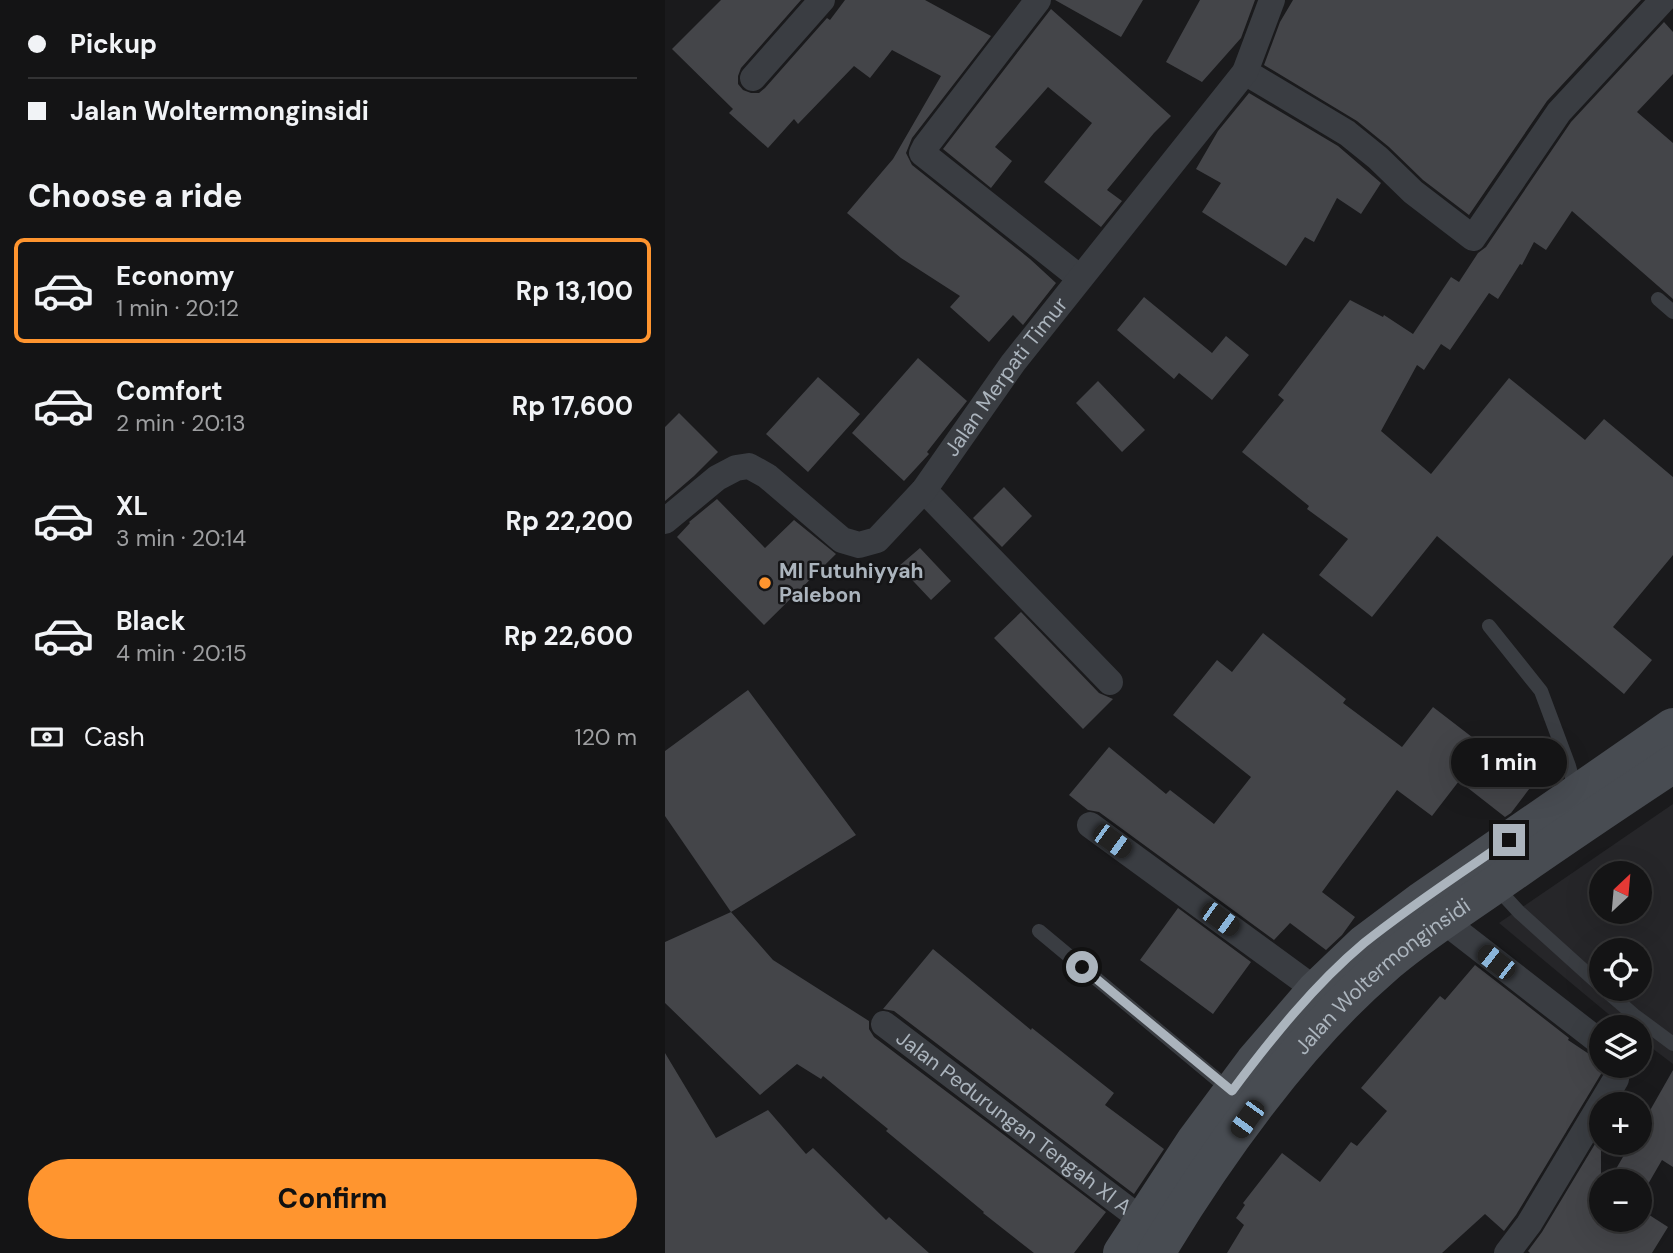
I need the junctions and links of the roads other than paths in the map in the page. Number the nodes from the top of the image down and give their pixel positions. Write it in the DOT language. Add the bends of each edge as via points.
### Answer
graph roads {
  1 [pos="822,0"];
  2 [pos="1038,0"];
  3 [pos="1272,0"];
  4 [pos="1663,0"];
  5 [pos="1245,72"];
  6 [pos="753,78"];
  7 [pos="1080,278"];
  8 [pos="1658,299"];
  9 [pos="1673,312"];
  10 [pos="924,489"];
  11 [pos="665,521"];
  12 [pos="1489,626"];
  13 [pos="1110,682"];
  14 [pos="1673,727"];
  15 [pos="1673,764"];
  16 [pos="1576,793"];
  17 [pos="1090,825"];
  18 [pos="1494,885"];
  19 [pos="1431,912"];
  20 [pos="1039,931"];
  21 [pos="1589,974"];
  22 [pos="1316,990"];
  23 [pos="1618,1001"];
  24 [pos="884,1024"];
  25 [pos="1589,1034"];
  26 [pos="1673,1044"];
  27 [pos="1616,1078"];
  28 [pos="1232,1091"];
  29 [pos="1149,1237"];
  30 [pos="1122,1253"];
  31 [pos="1507,1253"];
  1 -- 6 [label="street"];
  2 -- 7 [label="street" via="922,153"];
  3 -- 5 [label="street, Jalan Merpati Timur"];
  4 -- 5 [label="street" via="1559,112 1473,238 1346,133"];
  5 -- 7 [label="street, Jalan Merpati Timur"];
  7 -- 10 [label="street, Jalan Merpati Timur"];
  8 -- 9 [label="lane"];
  10 -- 11 [label="street, Jalan Merpati Timur" via="877,540 859,545 842,540 750,466 717,478"];
  10 -- 13 [label="street"];
  12 -- 16 [label="lane" via="1541,691"];
  14 -- 16 [label="main road, Jalan Woltermonginsidi"];
  15 -- 18 [label="main road, Jalan Woltermonginsidi"];
  16 -- 19 [label="main road, Jalan Woltermonginsidi"];
  17 -- 22 [label="street"];
  18 -- 19 [label="main road, Jalan Woltermonginsidi"];
  18 -- 21 [label="lane"];
  19 -- 22 [label="main road, Jalan Woltermonginsidi" via="1364,943"];
  19 -- 25 [label="street"];
  19 -- 29 [label="main road, Jalan Woltermonginsidi" via="1336,1010 1219,1158"];
  20 -- 28 [label="lane"];
  22 -- 28 [label="main road, Jalan Woltermonginsidi"];
  23 -- 26 [label="lane"];
  24 -- 29 [label="street, Jalan Pedurungan Tengah XI A"];
  27 -- 31 [label="street"];
  28 -- 29 [label="main road, Jalan Woltermonginsidi" via="1196,1140"];
  29 -- 30 [label="main road, Jalan Woltermonginsidi"];
}
